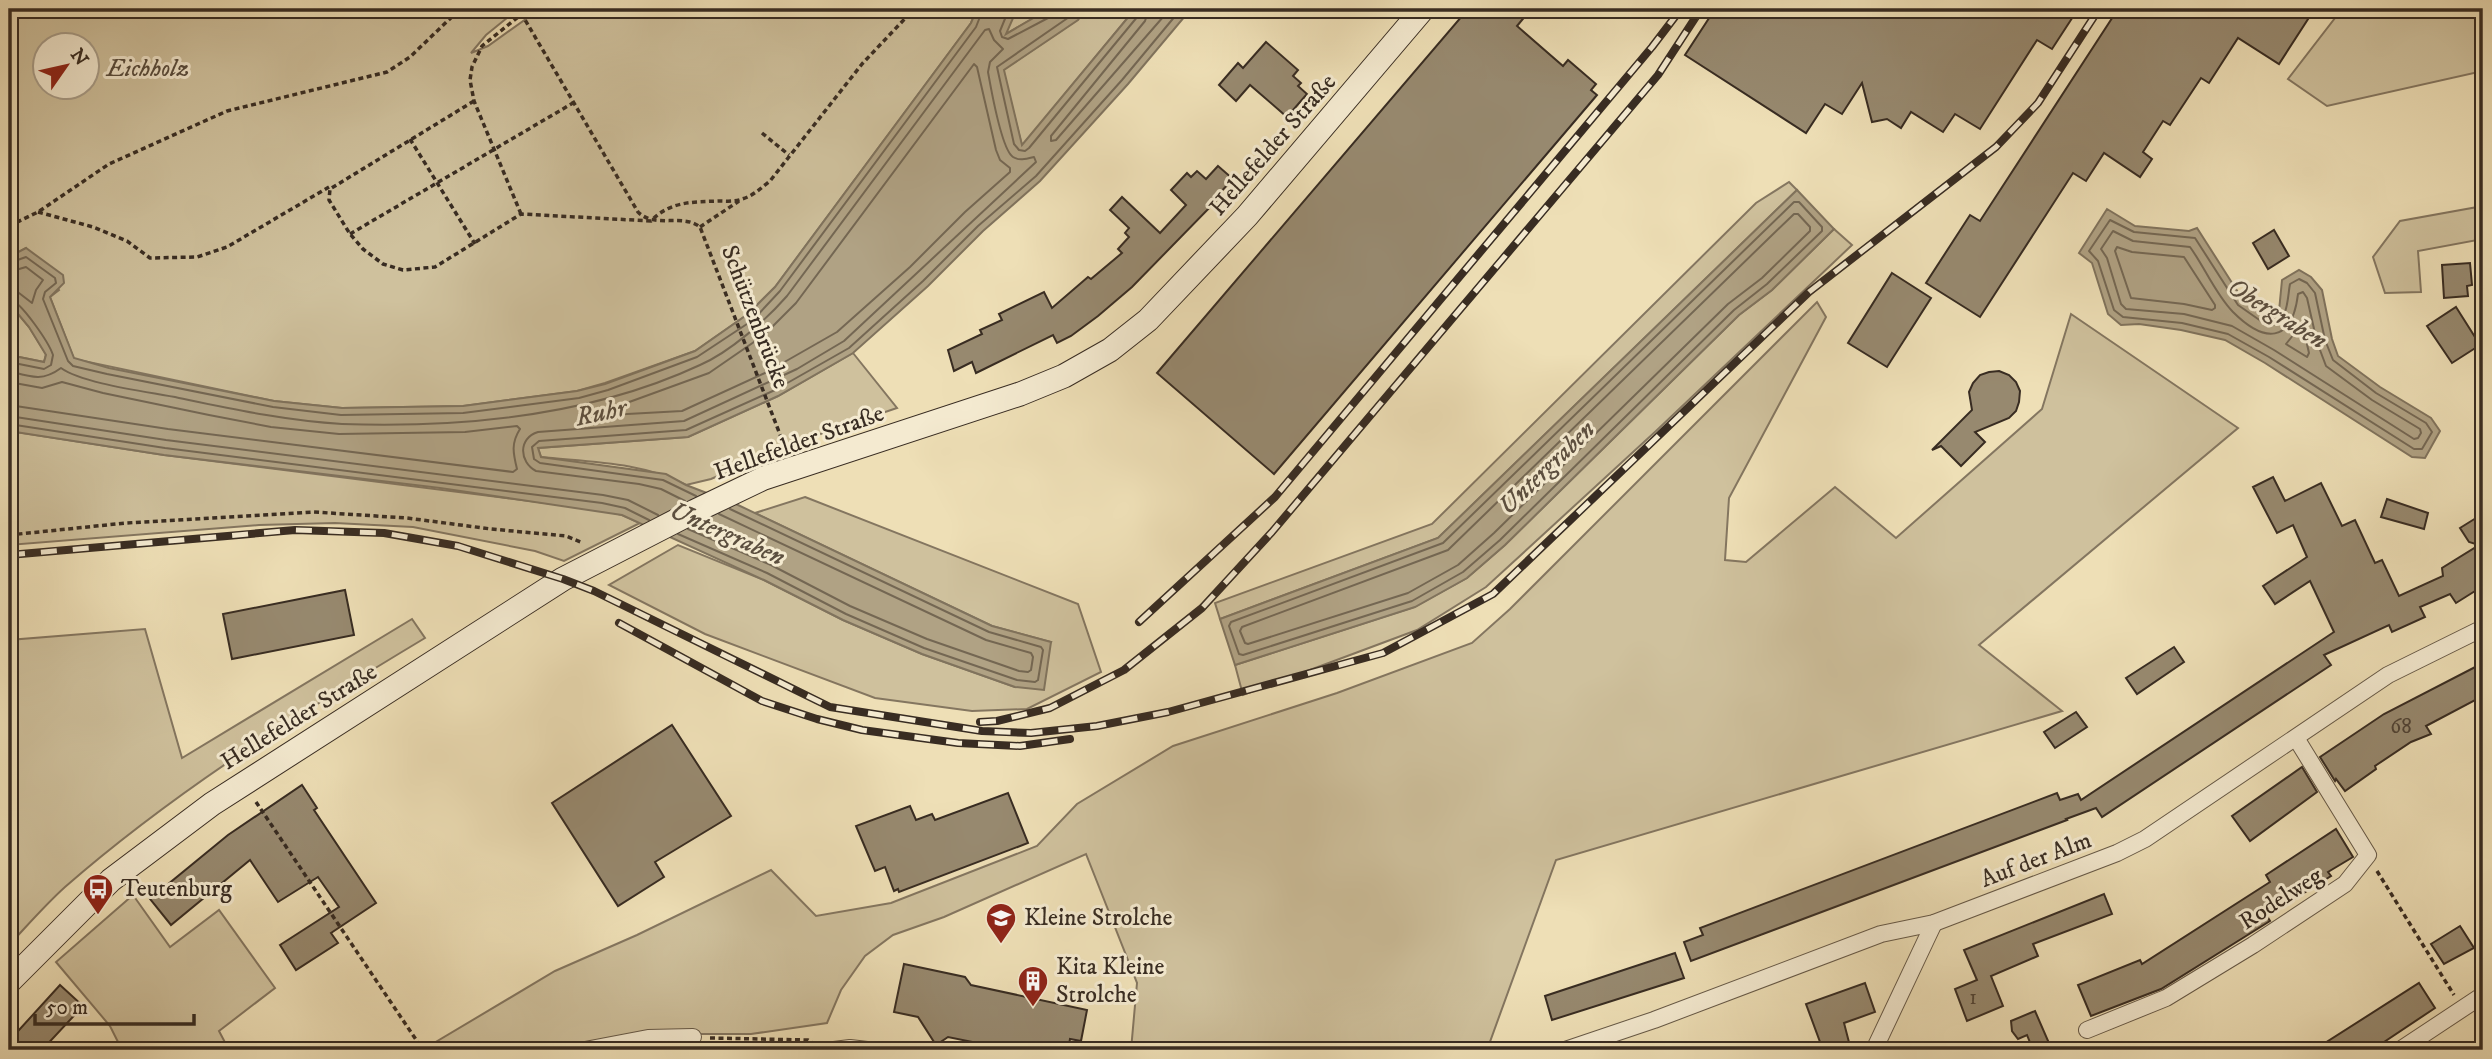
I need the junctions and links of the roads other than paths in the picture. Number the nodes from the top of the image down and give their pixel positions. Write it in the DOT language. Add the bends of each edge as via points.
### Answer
graph roads {
  1 [pos="1423,9"];
  2 [pos="2483,628"];
  3 [pos="2296,738"];
  4 [pos="1934,923"];
  5 [pos="9,982"];
  6 [pos="2483,995"];
  7 [pos="2087,1030"];
  8 [pos="693,1037"];
  9 [pos="585,1050"];
  10 [pos="834,1050"];
  11 [pos="867,1050"];
  12 [pos="1565,1050"];
  13 [pos="1874,1050"];
  14 [pos="2400,1050"];
  1 -- 5 [label="street, Hellefelder Straße" via="1247,216 1148,320 1110,350 1020,394 764,478 563,579 245,782 111,880"];
  2 -- 3 [label="street, Auf der Alm" via="2388,675"];
  3 -- 4 [label="street, Auf der Alm" via="2145,839"];
  3 -- 7 [label="street, Rodelweg" via="2368,855 2345,884 2253,944 2166,998"];
  4 -- 12 [label="street, Auf der Alm" via="1881,934"];
  4 -- 13 [label="street"];
  6 -- 14 [label="street"];
  8 -- 9 [label="street" via="648,1038"];
  10 -- 11 [label="street"];
}
